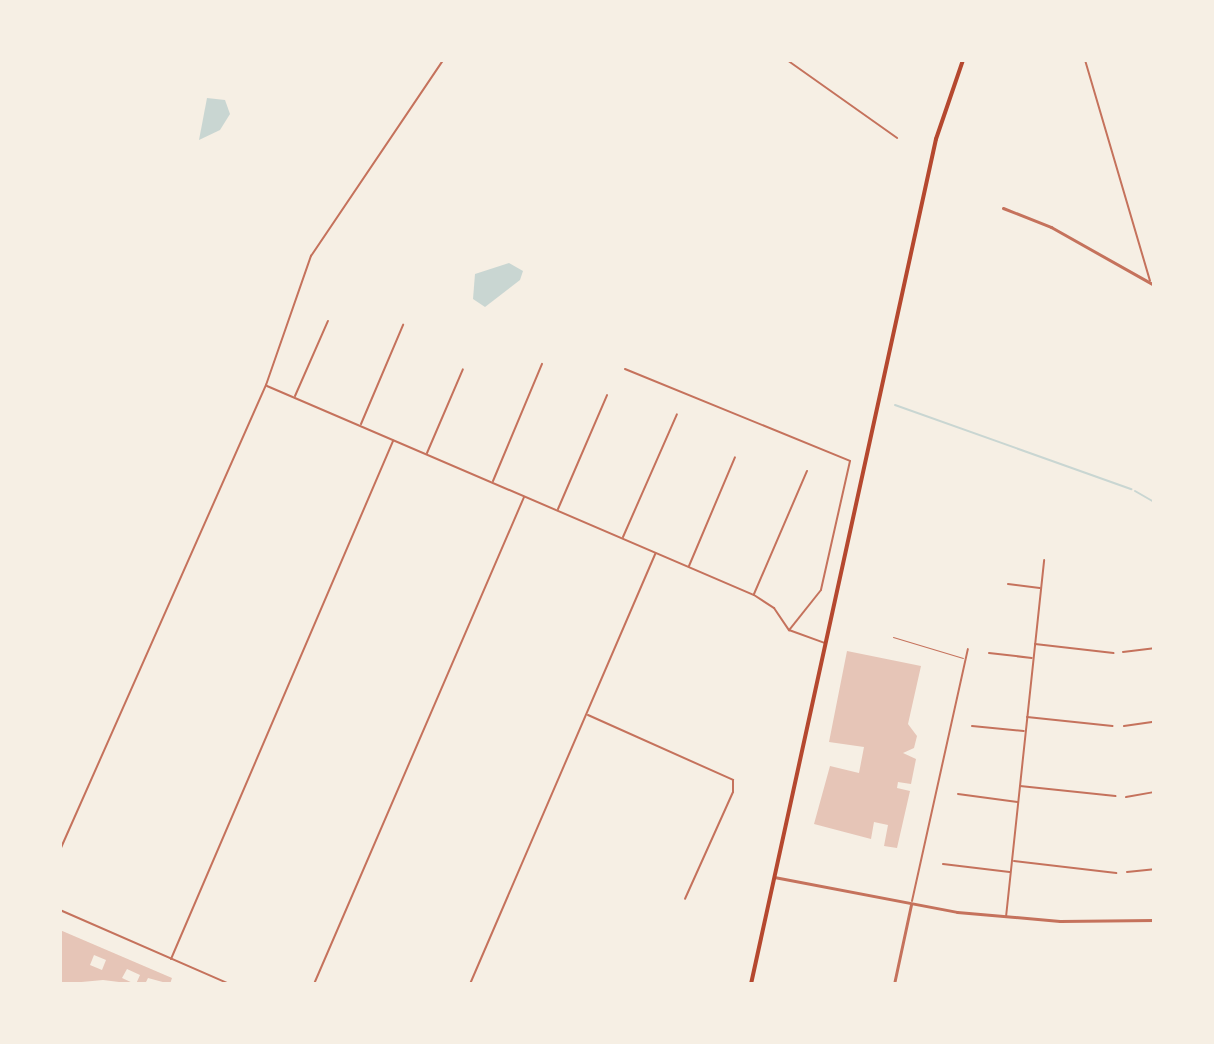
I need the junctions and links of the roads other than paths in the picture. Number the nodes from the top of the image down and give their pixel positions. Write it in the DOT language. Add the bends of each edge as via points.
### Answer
graph roads {
  1 [pos="443,60"];
  2 [pos="787,60"];
  3 [pos="963,60"];
  4 [pos="1085,60"];
  5 [pos="897,138"];
  6 [pos="1003,208"];
  7 [pos="1152,283"];
  8 [pos="328,321"];
  9 [pos="403,325"];
  10 [pos="542,364"];
  11 [pos="463,369"];
  12 [pos="625,369"];
  13 [pos="266,385"];
  14 [pos="607,395"];
  15 [pos="295,397"];
  16 [pos="677,414"];
  17 [pos="360,425"];
  18 [pos="393,440"];
  19 [pos="426,454"];
  20 [pos="735,457"];
  21 [pos="807,471"];
  22 [pos="492,482"];
  23 [pos="525,496"];
  24 [pos="557,510"];
  25 [pos="623,538"];
  26 [pos="656,553"];
  27 [pos="1044,560"];
  28 [pos="689,567"];
  29 [pos="1008,584"];
  30 [pos="1041,588"];
  31 [pos="754,595"];
  32 [pos="789,630"];
  33 [pos="893,637"];
  34 [pos="825,644"];
  35 [pos="1035,644"];
  36 [pos="1154,648"];
  37 [pos="968,649"];
  38 [pos="1123,652"];
  39 [pos="989,653"];
  40 [pos="1113,653"];
  41 [pos="1033,658"];
  42 [pos="966,659"];
  43 [pos="587,714"];
  44 [pos="1027,717"];
  45 [pos="1154,722"];
  46 [pos="972,726"];
  47 [pos="1113,726"];
  48 [pos="1124,726"];
  49 [pos="1026,731"];
  50 [pos="1020,786"];
  51 [pos="1154,792"];
  52 [pos="958,794"];
  53 [pos="1115,796"];
  54 [pos="1126,797"];
  55 [pos="1018,802"];
  56 [pos="60,850"];
  57 [pos="1012,861"];
  58 [pos="943,864"];
  59 [pos="1154,869"];
  60 [pos="1011,872"];
  61 [pos="1127,872"];
  62 [pos="1116,873"];
  63 [pos="774,877"];
  64 [pos="685,899"];
  65 [pos="911,905"];
  66 [pos="60,910"];
  67 [pos="1006,917"];
  68 [pos="1154,920"];
  69 [pos="171,959"];
  70 [pos="229,984"];
  71 [pos="314,984"];
  72 [pos="470,984"];
  73 [pos="751,984"];
  74 [pos="894,984"];
  1 -- 13 [label="street" via="311,256"];
  2 -- 5 [label="street"];
  3 -- 34 [label="main road" via="936,139"];
  4 -- 7 [label="street"];
  6 -- 7 [label="street"];
  8 -- 15 [label="street"];
  9 -- 17 [label="street"];
  10 -- 22 [label="street"];
  11 -- 19 [label="street"];
  12 -- 32 [label="street" via="850,461 821,590"];
  13 -- 15 [label="street"];
  13 -- 56 [label="street"];
  14 -- 24 [label="street"];
  15 -- 17 [label="street"];
  16 -- 25 [label="street"];
  17 -- 18 [label="street"];
  18 -- 19 [label="street"];
  18 -- 69 [label="street"];
  19 -- 22 [label="street"];
  20 -- 28 [label="street"];
  21 -- 31 [label="street"];
  22 -- 23 [label="street"];
  23 -- 24 [label="street"];
  23 -- 71 [label="street"];
  24 -- 25 [label="street"];
  25 -- 26 [label="street"];
  26 -- 28 [label="street"];
  26 -- 43 [label="street"];
  27 -- 30 [label="street"];
  28 -- 31 [label="street"];
  29 -- 30 [label="street"];
  30 -- 35 [label="street"];
  31 -- 32 [label="street" via="774,608"];
  32 -- 34 [label="street"];
  33 -- 42 [label="lane"];
  34 -- 63 [label="main road"];
  35 -- 40 [label="street"];
  35 -- 41 [label="street"];
  36 -- 38 [label="street"];
  37 -- 42 [label="street"];
  39 -- 41 [label="street"];
  41 -- 44 [label="street"];
  42 -- 65 [label="street"];
  43 -- 64 [label="street" via="731,776 733,792"];
  43 -- 72 [label="street"];
  44 -- 47 [label="street"];
  44 -- 49 [label="street"];
  45 -- 48 [label="street"];
  46 -- 49 [label="street"];
  49 -- 50 [label="street"];
  50 -- 53 [label="street"];
  50 -- 55 [label="street"];
  51 -- 54 [label="street"];
  52 -- 55 [label="street"];
  55 -- 57 [label="street"];
  57 -- 60 [label="street"];
  57 -- 62 [label="street"];
  58 -- 60 [label="street"];
  59 -- 61 [label="street"];
  60 -- 67 [label="street"];
  63 -- 65 [label="street"];
  63 -- 73 [label="main road"];
  65 -- 67 [label="street"];
  65 -- 74 [label="street"];
  66 -- 69 [label="street"];
  67 -- 68 [label="street"];
  69 -- 70 [label="street"];
}
